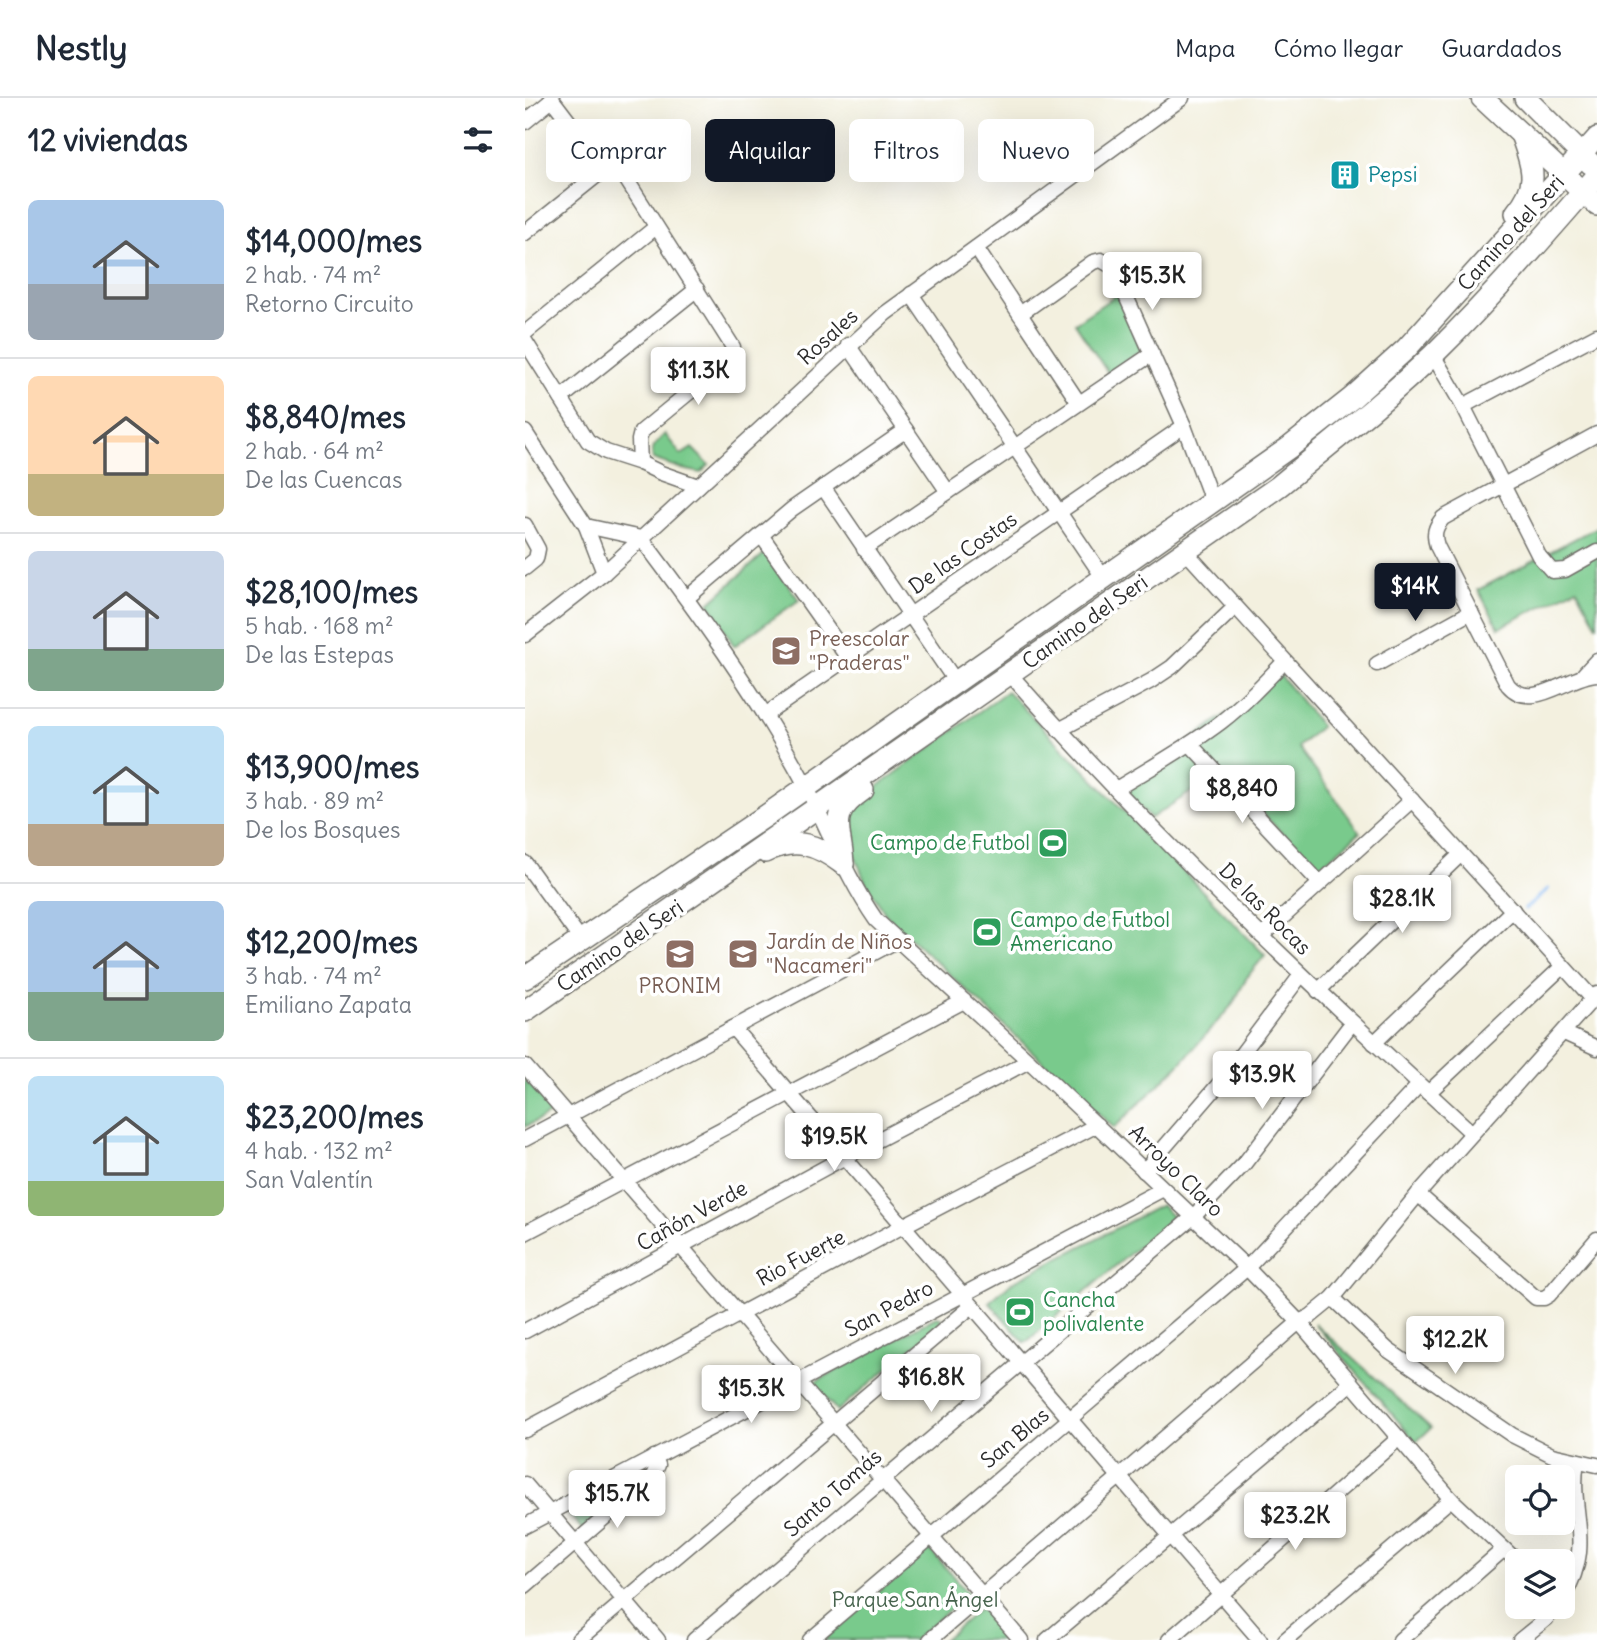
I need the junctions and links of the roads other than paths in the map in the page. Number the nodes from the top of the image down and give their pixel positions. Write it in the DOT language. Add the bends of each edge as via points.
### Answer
graph roads {
  1 [pos="1182,98"];
  2 [pos="1482,98"];
  3 [pos="1525,98"];
  4 [pos="551,99"];
  5 [pos="567,119"];
  6 [pos="525,122"];
  7 [pos="1521,134"];
  8 [pos="1597,137"];
  9 [pos="1581,155"];
  10 [pos="1597,170"];
  11 [pos="1564,173"];
  12 [pos="1593,191"];
  13 [pos="656,227"];
  14 [pos="525,233"];
  15 [pos="976,247"];
  16 [pos="697,289"];
  17 [pos="911,294"];
  18 [pos="1454,297"];
  19 [pos="1020,314"];
  20 [pos="525,334"];
  21 [pos="1597,335"];
  22 [pos="525,341"];
  23 [pos="848,345"];
  24 [pos="1152,354"];
  25 [pos="1433,355"];
  26 [pos="561,398"];
  27 [pos="1079,404"];
  28 [pos="1463,406"];
  29 [pos="1184,426"];
  30 [pos="906,430"];
  31 [pos="525,432"];
  32 [pos="1597,434"];
  33 [pos="1014,447"];
  34 [pos="640,463"];
  35 [pos="1502,484"];
  36 [pos="698,486"];
  37 [pos="823,487"];
  38 [pos="948,492"];
  39 [pos="1213,503"];
  40 [pos="1059,512"];
  41 [pos="525,525"];
  42 [pos="586,526"];
  43 [pos="761,535"];
  44 [pos="641,538"];
  45 [pos="864,549"];
  46 [pos="1186,552"];
  47 [pos="1597,552"];
  48 [pos="525,568"];
  49 [pos="604,573"];
  50 [pos="1103,577"];
  51 [pos="687,598"];
  52 [pos="1235,607"];
  53 [pos="1471,612"];
  54 [pos="910,615"];
  55 [pos="525,635"];
  56 [pos="848,658"];
  57 [pos="1597,660"];
  58 [pos="1284,662"];
  59 [pos="1377,664"];
  60 [pos="1010,674"];
  61 [pos="1591,674"];
  62 [pos="956,681"];
  63 [pos="765,715"];
  64 [pos="1059,730"];
  65 [pos="909,744"];
  66 [pos="1189,744"];
  67 [pos="806,786"];
  68 [pos="1116,789"];
  69 [pos="1412,800"];
  70 [pos="817,808"];
  71 [pos="1461,854"];
  72 [pos="843,864"];
  73 [pos="526,866"];
  74 [pos="720,877"];
  75 [pos="1319,882"];
  76 [pos="1513,911"];
  77 [pos="1262,936"];
  78 [pos="581,940"];
  79 [pos="898,940"];
  80 [pos="1563,966"];
  81 [pos="1301,975"];
  82 [pos="525,978"];
  83 [pos="1318,991"];
  84 [pos="1595,997"];
  85 [pos="964,1001"];
  86 [pos="525,1011"];
  87 [pos="1352,1023"];
  88 [pos="733,1028"];
  89 [pos="1563,1033"];
  90 [pos="1374,1043"];
  91 [pos="1597,1048"];
  92 [pos="1029,1060"];
  93 [pos="525,1066"];
  94 [pos="1424,1089"];
  95 [pos="788,1094"];
  96 [pos="568,1116"];
  97 [pos="1097,1125"];
  98 [pos="1472,1133"];
  99 [pos="525,1139"];
  100 [pos="843,1157"];
  101 [pos="1144,1171"];
  102 [pos="623,1181"];
  103 [pos="1163,1189"];
  104 [pos="1418,1194"];
  105 [pos="1193,1217"];
  106 [pos="903,1226"];
  107 [pos="525,1233"];
  108 [pos="1597,1239"];
  109 [pos="680,1247"];
  110 [pos="1247,1268"];
  111 [pos="962,1294"];
  112 [pos="1333,1297"];
  113 [pos="972,1306"];
  114 [pos="739,1315"];
  115 [pos="1299,1322"];
  116 [pos="525,1331"];
  117 [pos="1021,1361"];
  118 [pos="797,1381"];
  119 [pos="1350,1383"];
  120 [pos="1070,1418"];
  121 [pos="834,1423"];
  122 [pos="525,1430"];
  123 [pos="1399,1438"];
  124 [pos="654,1457"];
  125 [pos="1577,1461"];
  126 [pos="1597,1465"];
  127 [pos="1121,1476"];
  128 [pos="882,1478"];
  129 [pos="525,1484"];
  130 [pos="1451,1499"];
  131 [pos="549,1513"];
  132 [pos="525,1526"];
  133 [pos="1170,1535"];
  134 [pos="931,1536"];
  135 [pos="575,1543"];
  136 [pos="1504,1549"];
  137 [pos="1575,1566"];
  138 [pos="525,1586"];
  139 [pos="1221,1594"];
  140 [pos="982,1595"];
  141 [pos="624,1600"];
  142 [pos="1546,1619"];
  143 [pos="578,1640"];
  144 [pos="658,1640"];
  145 [pos="694,1640"];
  146 [pos="810,1640"];
  147 [pos="930,1640"];
  148 [pos="1021,1640"];
  149 [pos="1047,1640"];
  150 [pos="1169,1640"];
  151 [pos="1260,1640"];
  152 [pos="1285,1640"];
  153 [pos="1400,1640"];
  154 [pos="1520,1640"];
  1 -- 15 [label="street, Rosales"];
  2 -- 7 [label="main road"];
  3 -- 9 [label="main road"];
  4 -- 5 [label="street"];
  4 -- 6 [label="street"];
  7 -- 11 [label="main road"];
  7 -- 18 [label="main road" via="1533,177 1531,192 1476,259"];
  8 -- 9 [label="main road"];
  9 -- 10 [label="main road"];
  9 -- 11 [label="main road, Camino del Seri"];
  11 -- 12 [label="main road"];
  11 -- 18 [label="main road, Camino del Seri"];
  12 -- 25 [label="main road, Camino del Seri"];
  13 -- 14 [label="street" via="614,162"];
  13 -- 16 [label="street"];
  13 -- 20 [label="street"];
  15 -- 17 [label="street, Rosales"];
  15 -- 19 [label="street"];
  16 -- 26 [label="street"];
  16 -- 34 [label="street" via="733,347 732,357 641,432"];
  17 -- 23 [label="street, Rosales"];
  17 -- 33 [label="street"];
  18 -- 39 [label="main road, Camino del Seri" via="1352,398"];
  19 -- 24 [label="street" via="1093,262 1107,261"];
  19 -- 27 [label="street"];
  21 -- 28 [label="street"];
  22 -- 26 [label="street"];
  23 -- 30 [label="street"];
  23 -- 36 [label="street, Rosales"];
  24 -- 27 [label="street"];
  24 -- 29 [label="street"];
  25 -- 28 [label="street"];
  25 -- 46 [label="main road, Camino del Seri" via="1279,486"];
  26 -- 34 [label="street" via="588,441"];
  27 -- 33 [label="street"];
  28 -- 35 [label="street"];
  29 -- 39 [label="street"];
  29 -- 40 [label="street, De las Costas"];
  30 -- 37 [label="street"];
  30 -- 38 [label="street"];
  31 -- 42 [label="street"];
  32 -- 35 [label="street"];
  33 -- 38 [label="street"];
  33 -- 40 [label="street"];
  34 -- 36 [label="street"];
  35 -- 47 [label="street" via="1539,556 1552,571 1565,570"];
  35 -- 53 [label="street" via="1443,518 1434,533"];
  36 -- 44 [label="street, Rosales"];
  37 -- 43 [label="street"];
  37 -- 45 [label="street"];
  38 -- 45 [label="street"];
  39 -- 50 [label="main road, Camino del Seri"];
  40 -- 50 [label="street"];
  40 -- 54 [label="street, De las Costas"];
  41 -- 48 [label="street" via="538,550"];
  42 -- 44 [label="street"];
  42 -- 49 [label="street"];
  43 -- 51 [label="street"];
  43 -- 56 [label="street"];
  44 -- 49 [label="street, Rosales"];
  44 -- 51 [label="street, Arroyo Claro"];
  45 -- 54 [label="street"];
  46 -- 52 [label="street"];
  46 -- 60 [label="main road, Camino del Seri"];
  49 -- 55 [label="street, Rosales"];
  50 -- 62 [label="main road, Camino del Seri"];
  51 -- 63 [label="street, Arroyo Claro"];
  52 -- 58 [label="street"];
  52 -- 64 [label="street" via="1172,667"];
  53 -- 59 [label="street"];
  53 -- 61 [label="street" via="1515,692 1535,696"];
  54 -- 56 [label="street, De las Costas"];
  54 -- 62 [label="street"];
  56 -- 63 [label="street, De las Costas"];
  57 -- 61 [label="street"];
  58 -- 66 [label="street" via="1243,704"];
  58 -- 69 [label="street"];
  60 -- 64 [label="street, De las Rocas"];
  60 -- 65 [label="main road, Camino del Seri"];
  62 -- 67 [label="main road, Camino del Seri"];
  63 -- 67 [label="street, Arroyo Claro"];
  64 -- 68 [label="street, De las Rocas"];
  65 -- 70 [label="main road, Camino del Seri"];
  65 -- 72 [label="main road" via="895,767 843,806 838,825"];
  66 -- 68 [label="street"];
  66 -- 75 [label="street"];
  67 -- 70 [label="street, Arroyo Claro"];
  67 -- 78 [label="main road, Camino del Seri"];
  68 -- 77 [label="street, De las Rocas"];
  69 -- 71 [label="street"];
  69 -- 75 [label="street"];
  70 -- 72 [label="street, Arroyo Claro"];
  70 -- 74 [label="main road, Camino del Seri"];
  71 -- 76 [label="street"];
  71 -- 83 [label="street"];
  72 -- 74 [label="main road" via="820,848 792,843 771,849"];
  72 -- 79 [label="street, Arroyo Claro" via="876,920"];
  73 -- 78 [label="street"];
  74 -- 86 [label="main road, Camino del Seri"];
  75 -- 77 [label="street"];
  76 -- 80 [label="street"];
  76 -- 90 [label="street"];
  77 -- 81 [label="street, De las Rocas"];
  78 -- 82 [label="main road, Camino del Seri"];
  79 -- 85 [label="street, Arroyo Claro"];
  79 -- 88 [label="street"];
  80 -- 84 [label="street"];
  80 -- 94 [label="street, San Blas"];
  81 -- 83 [label="street, De las Rocas"];
  81 -- 101 [label="street" via="1219,1084"];
  83 -- 87 [label="street, De las Rocas"];
  84 -- 89 [label="street"];
  85 -- 92 [label="street, Arroyo Claro"];
  85 -- 95 [label="street"];
  87 -- 90 [label="street, De las Rocas"];
  87 -- 105 [label="street, Santo Tomás" via="1244,1164"];
  88 -- 95 [label="street"];
  88 -- 96 [label="street"];
  89 -- 91 [label="street"];
  89 -- 98 [label="street"];
  90 -- 94 [label="street, De las Rocas"];
  92 -- 97 [label="street, Arroyo Claro"];
  92 -- 100 [label="street, Cañón Verde"];
  93 -- 96 [label="street"];
  94 -- 98 [label="street, De las Rocas"];
  94 -- 110 [label="street, San Blas"];
  95 -- 100 [label="street"];
  95 -- 102 [label="street"];
  96 -- 99 [label="street"];
  96 -- 102 [label="street"];
  97 -- 101 [label="street, Arroyo Claro"];
  97 -- 106 [label="street, Rio Fuerte"];
  98 -- 104 [label="street"];
  100 -- 106 [label="street"];
  100 -- 109 [label="street, Cañón Verde"];
  101 -- 103 [label="street, Arroyo Claro"];
  102 -- 107 [label="street"];
  102 -- 109 [label="street"];
  103 -- 105 [label="street, Arroyo Claro"];
  103 -- 111 [label="street, San Pedro"];
  104 -- 108 [label="street" via="1536,1298 1549,1295"];
  104 -- 112 [label="street"];
  105 -- 110 [label="street, Arroyo Claro"];
  105 -- 117 [label="street, Santo Tomás"];
  106 -- 111 [label="street"];
  106 -- 114 [label="street, Rio Fuerte"];
  109 -- 114 [label="street"];
  109 -- 116 [label="street, Cañón Verde"];
  110 -- 115 [label="street, Arroyo Claro"];
  110 -- 120 [label="street, San Blas"];
  111 -- 113 [label="street"];
  111 -- 118 [label="street, San Pedro"];
  112 -- 115 [label="street"];
  112 -- 125 [label="street" via="1388,1350 1491,1422 1534,1448"];
  113 -- 117 [label="street"];
  113 -- 121 [label="street"];
  114 -- 118 [label="street"];
  114 -- 122 [label="street, Rio Fuerte"];
  115 -- 119 [label="street, Arroyo Claro"];
  115 -- 127 [label="street"];
  117 -- 120 [label="street"];
  117 -- 128 [label="street, Santo Tomás"];
  118 -- 121 [label="street"];
  118 -- 124 [label="street, San Pedro"];
  119 -- 123 [label="street, Arroyo Claro"];
  119 -- 133 [label="street"];
  120 -- 127 [label="street"];
  120 -- 134 [label="street, San Blas"];
  121 -- 128 [label="street"];
  121 -- 141 [label="street"];
  123 -- 130 [label="street, Arroyo Claro"];
  123 -- 139 [label="street"];
  124 -- 131 [label="street, San Pedro"];
  124 -- 135 [label="street" via="658,1465 653,1476"];
  125 -- 126 [label="street"];
  125 -- 137 [label="street" via="1581,1547"];
  127 -- 133 [label="street"];
  127 -- 140 [label="street"];
  128 -- 134 [label="street"];
  128 -- 145 [label="street, Santo Tomás"];
  129 -- 131 [label="street"];
  130 -- 136 [label="street, Arroyo Claro"];
  130 -- 152 [label="street"];
  131 -- 132 [label="street, San Pedro"];
  131 -- 135 [label="street"];
  133 -- 139 [label="street"];
  133 -- 149 [label="street"];
  134 -- 140 [label="street"];
  134 -- 146 [label="street, San Blas"];
  135 -- 138 [label="street"];
  135 -- 141 [label="street"];
  136 -- 153 [label="street"];
  139 -- 150 [label="street"];
  139 -- 151 [label="street"];
  140 -- 147 [label="street"];
  140 -- 148 [label="street"];
  141 -- 143 [label="street"];
  141 -- 144 [label="street"];
  142 -- 154 [label="street"];
}
